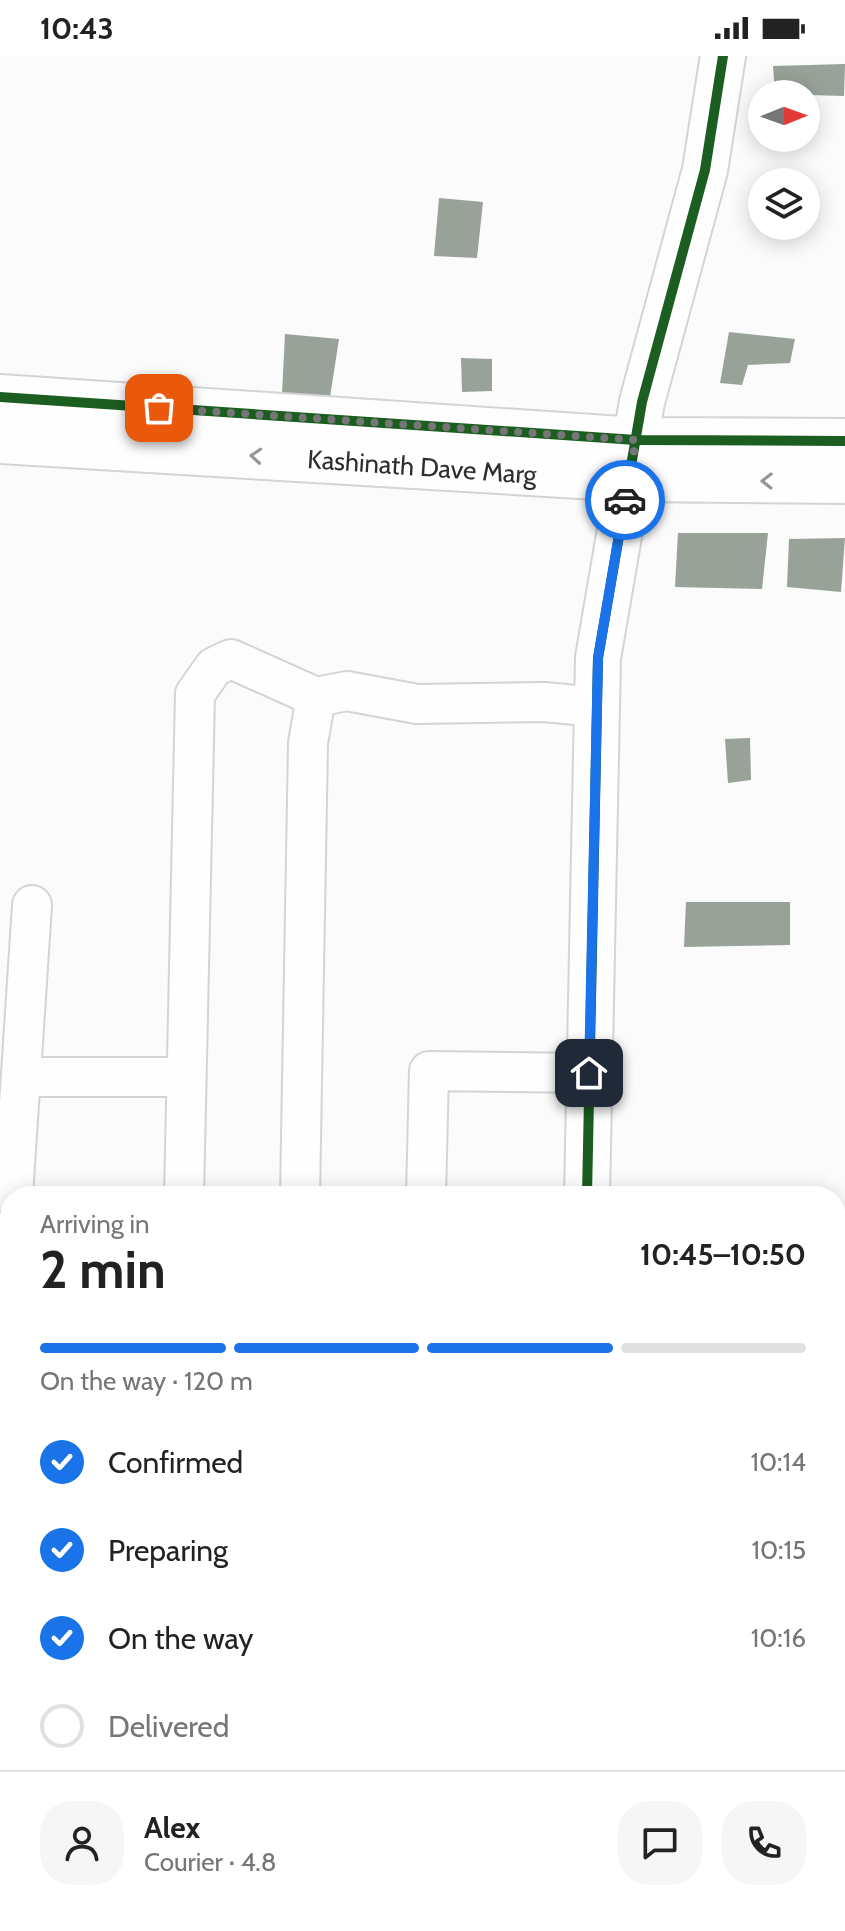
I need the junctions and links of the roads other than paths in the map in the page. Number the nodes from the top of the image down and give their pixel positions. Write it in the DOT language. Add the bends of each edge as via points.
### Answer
graph roads {
  1 [pos="723,56"];
  2 [pos="0,397"];
  3 [pos="0,441"];
  4 [pos="845,441"];
  5 [pos="632,460"];
  6 [pos="845,481"];
  7 [pos="316,697"];
  8 [pos="597,707"];
  9 [pos="32,905"];
  10 [pos="589,1073"];
  11 [pos="21,1077"];
  12 [pos="186,1077"];
  13 [pos="14,1186"];
  14 [pos="184,1186"];
  15 [pos="300,1186"];
  16 [pos="426,1186"];
  17 [pos="587,1186"];
  1 -- 5 [label="street" via="705,170 642,402"];
  2 -- 5 [label="street, Kashinath Dave Marg"];
  5 -- 3 [label="street, Kashinath Dave Marg, one-way"];
  4 -- 5 [label="street, Kashinath Dave Marg"];
  6 -- 5 [label="street, Kashinath Dave Marg, one-way"];
  5 -- 8 [label="street" via="598,658"];
  7 -- 8 [label="street" via="347,691 417,704 544,702"];
  7 -- 12 [label="street" via="231,659 214,667 195,694"];
  7 -- 15 [label="street" via="308,743"];
  8 -- 10 [label="street"];
  9 -- 11 [label="street"];
  10 -- 16 [label="street" via="429,1071"];
  10 -- 17 [label="street"];
  11 -- 12 [label="street"];
  11 -- 13 [label="street"];
  12 -- 14 [label="street"];
}
